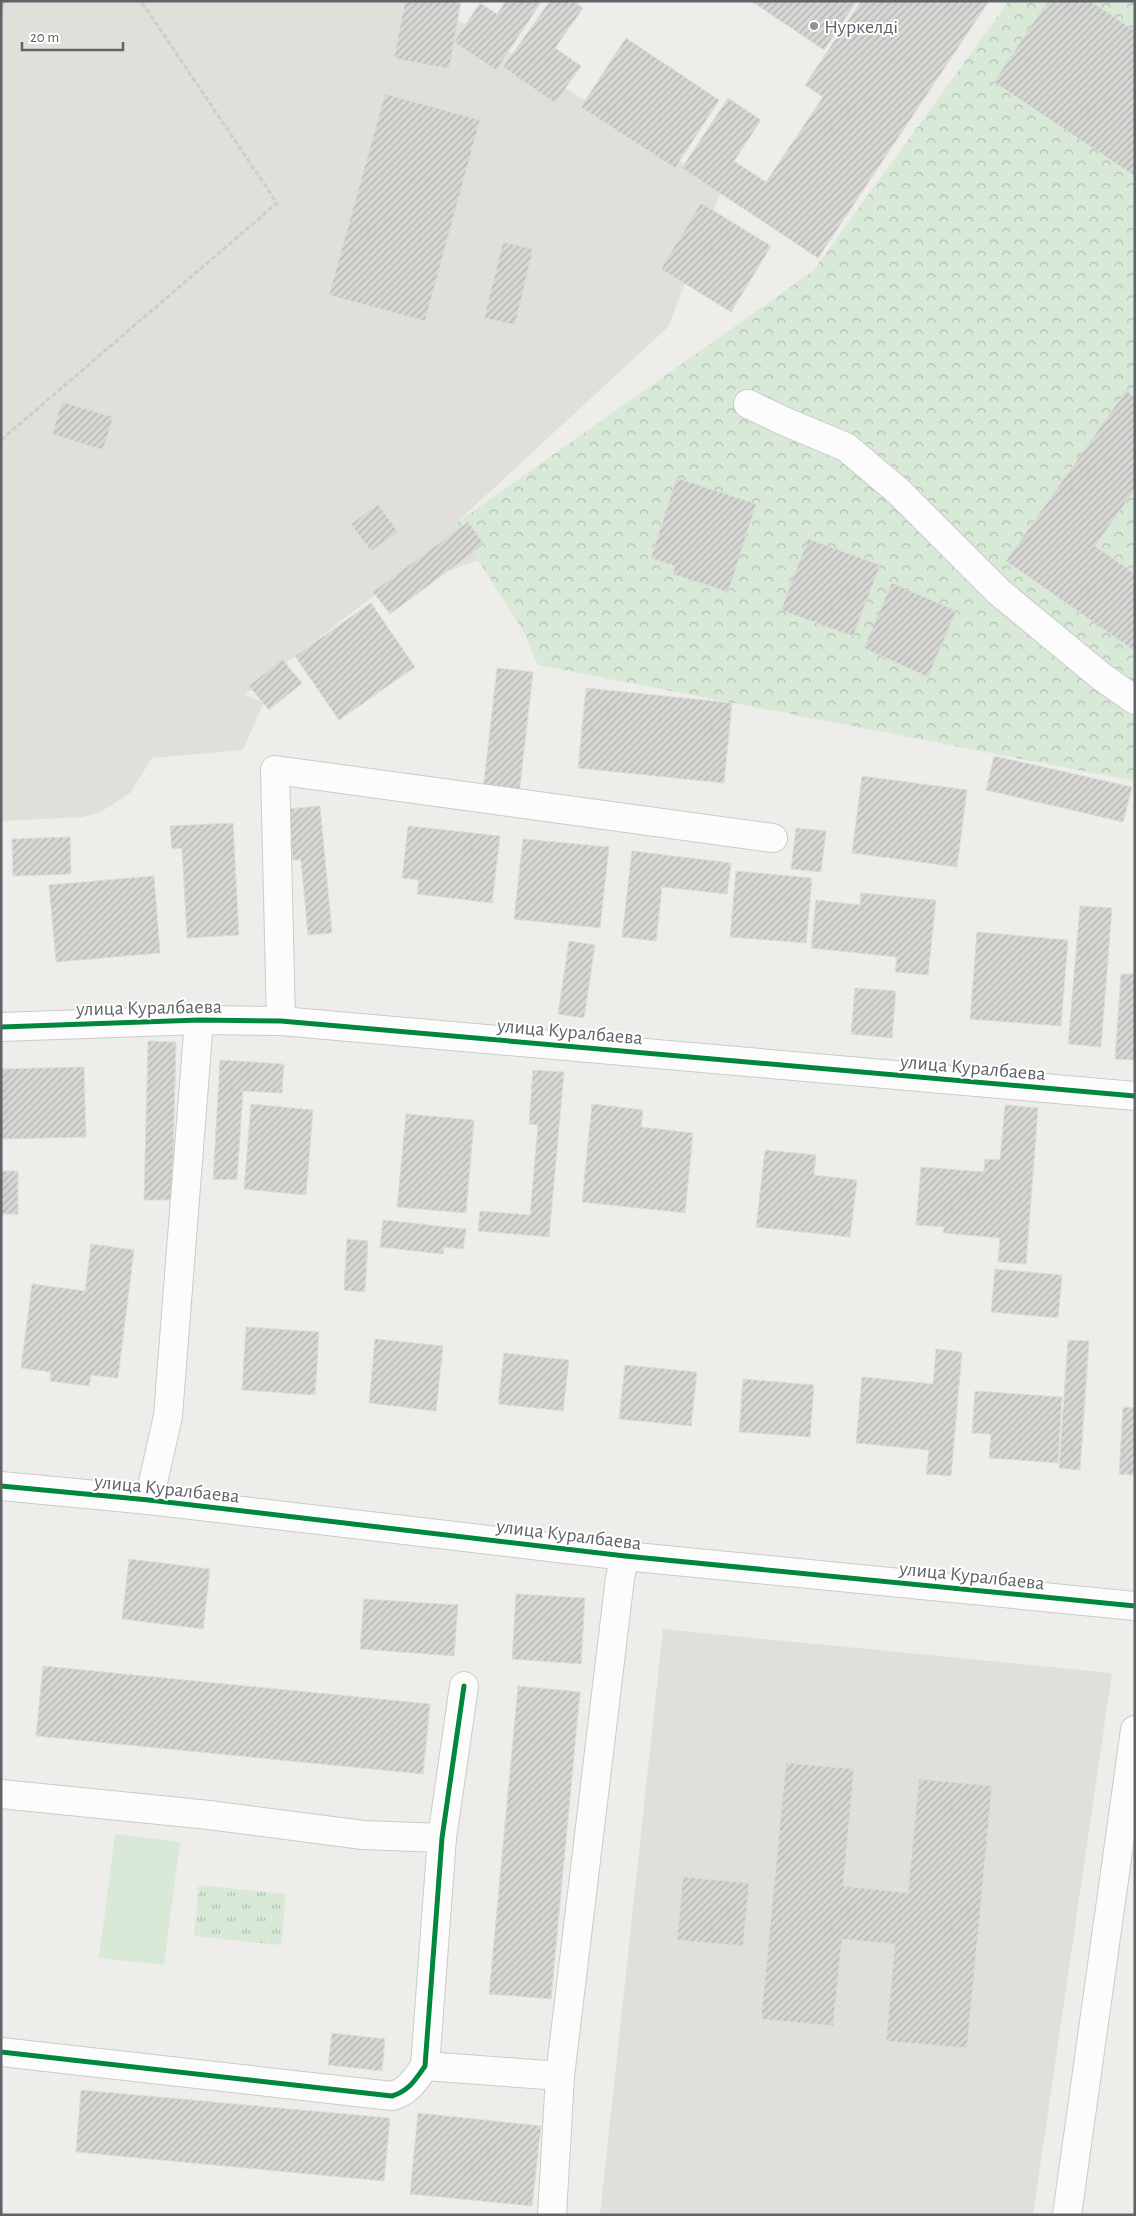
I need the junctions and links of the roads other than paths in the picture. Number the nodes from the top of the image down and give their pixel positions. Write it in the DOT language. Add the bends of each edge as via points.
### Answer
graph roads {
  1 [pos="748,404"];
  2 [pos="1135,700"];
  3 [pos="773,838"];
  4 [pos="198,1020"];
  5 [pos="281,1021"];
  6 [pos="1,1026"];
  7 [pos="1135,1096"];
  8 [pos="1,1486"];
  9 [pos="149,1500"];
  10 [pos="625,1556"];
  11 [pos="1135,1606"];
  12 [pos="464,1686"];
  13 [pos="1135,1730"];
  14 [pos="1,1794"];
  15 [pos="442,1838"];
  16 [pos="1,2052"];
  17 [pos="424,2066"];
  18 [pos="560,2076"];
  19 [pos="552,2215"];
  20 [pos="1067,2215"];
  1 -- 2 [label="street" via="846,447 898,491 999,592 1102,677"];
  3 -- 5 [label="street" via="275,770"];
  4 -- 5 [label="street, улица Куралбаева"];
  4 -- 6 [label="street, улица Куралбаева"];
  4 -- 9 [label="street" via="168,1416"];
  5 -- 7 [label="street, улица Куралбаева"];
  8 -- 9 [label="street, улица Куралбаева"];
  9 -- 10 [label="street, улица Куралбаева"];
  10 -- 11 [label="street, улица Куралбаева"];
  10 -- 18 [label="street"];
  12 -- 15 [label="street"];
  13 -- 20 [label="street"];
  14 -- 15 [label="street" via="362,1835"];
  15 -- 17 [label="street"];
  16 -- 17 [label="street" via="392,2096 404,2093"];
  17 -- 18 [label="street"];
  18 -- 19 [label="street"];
}
